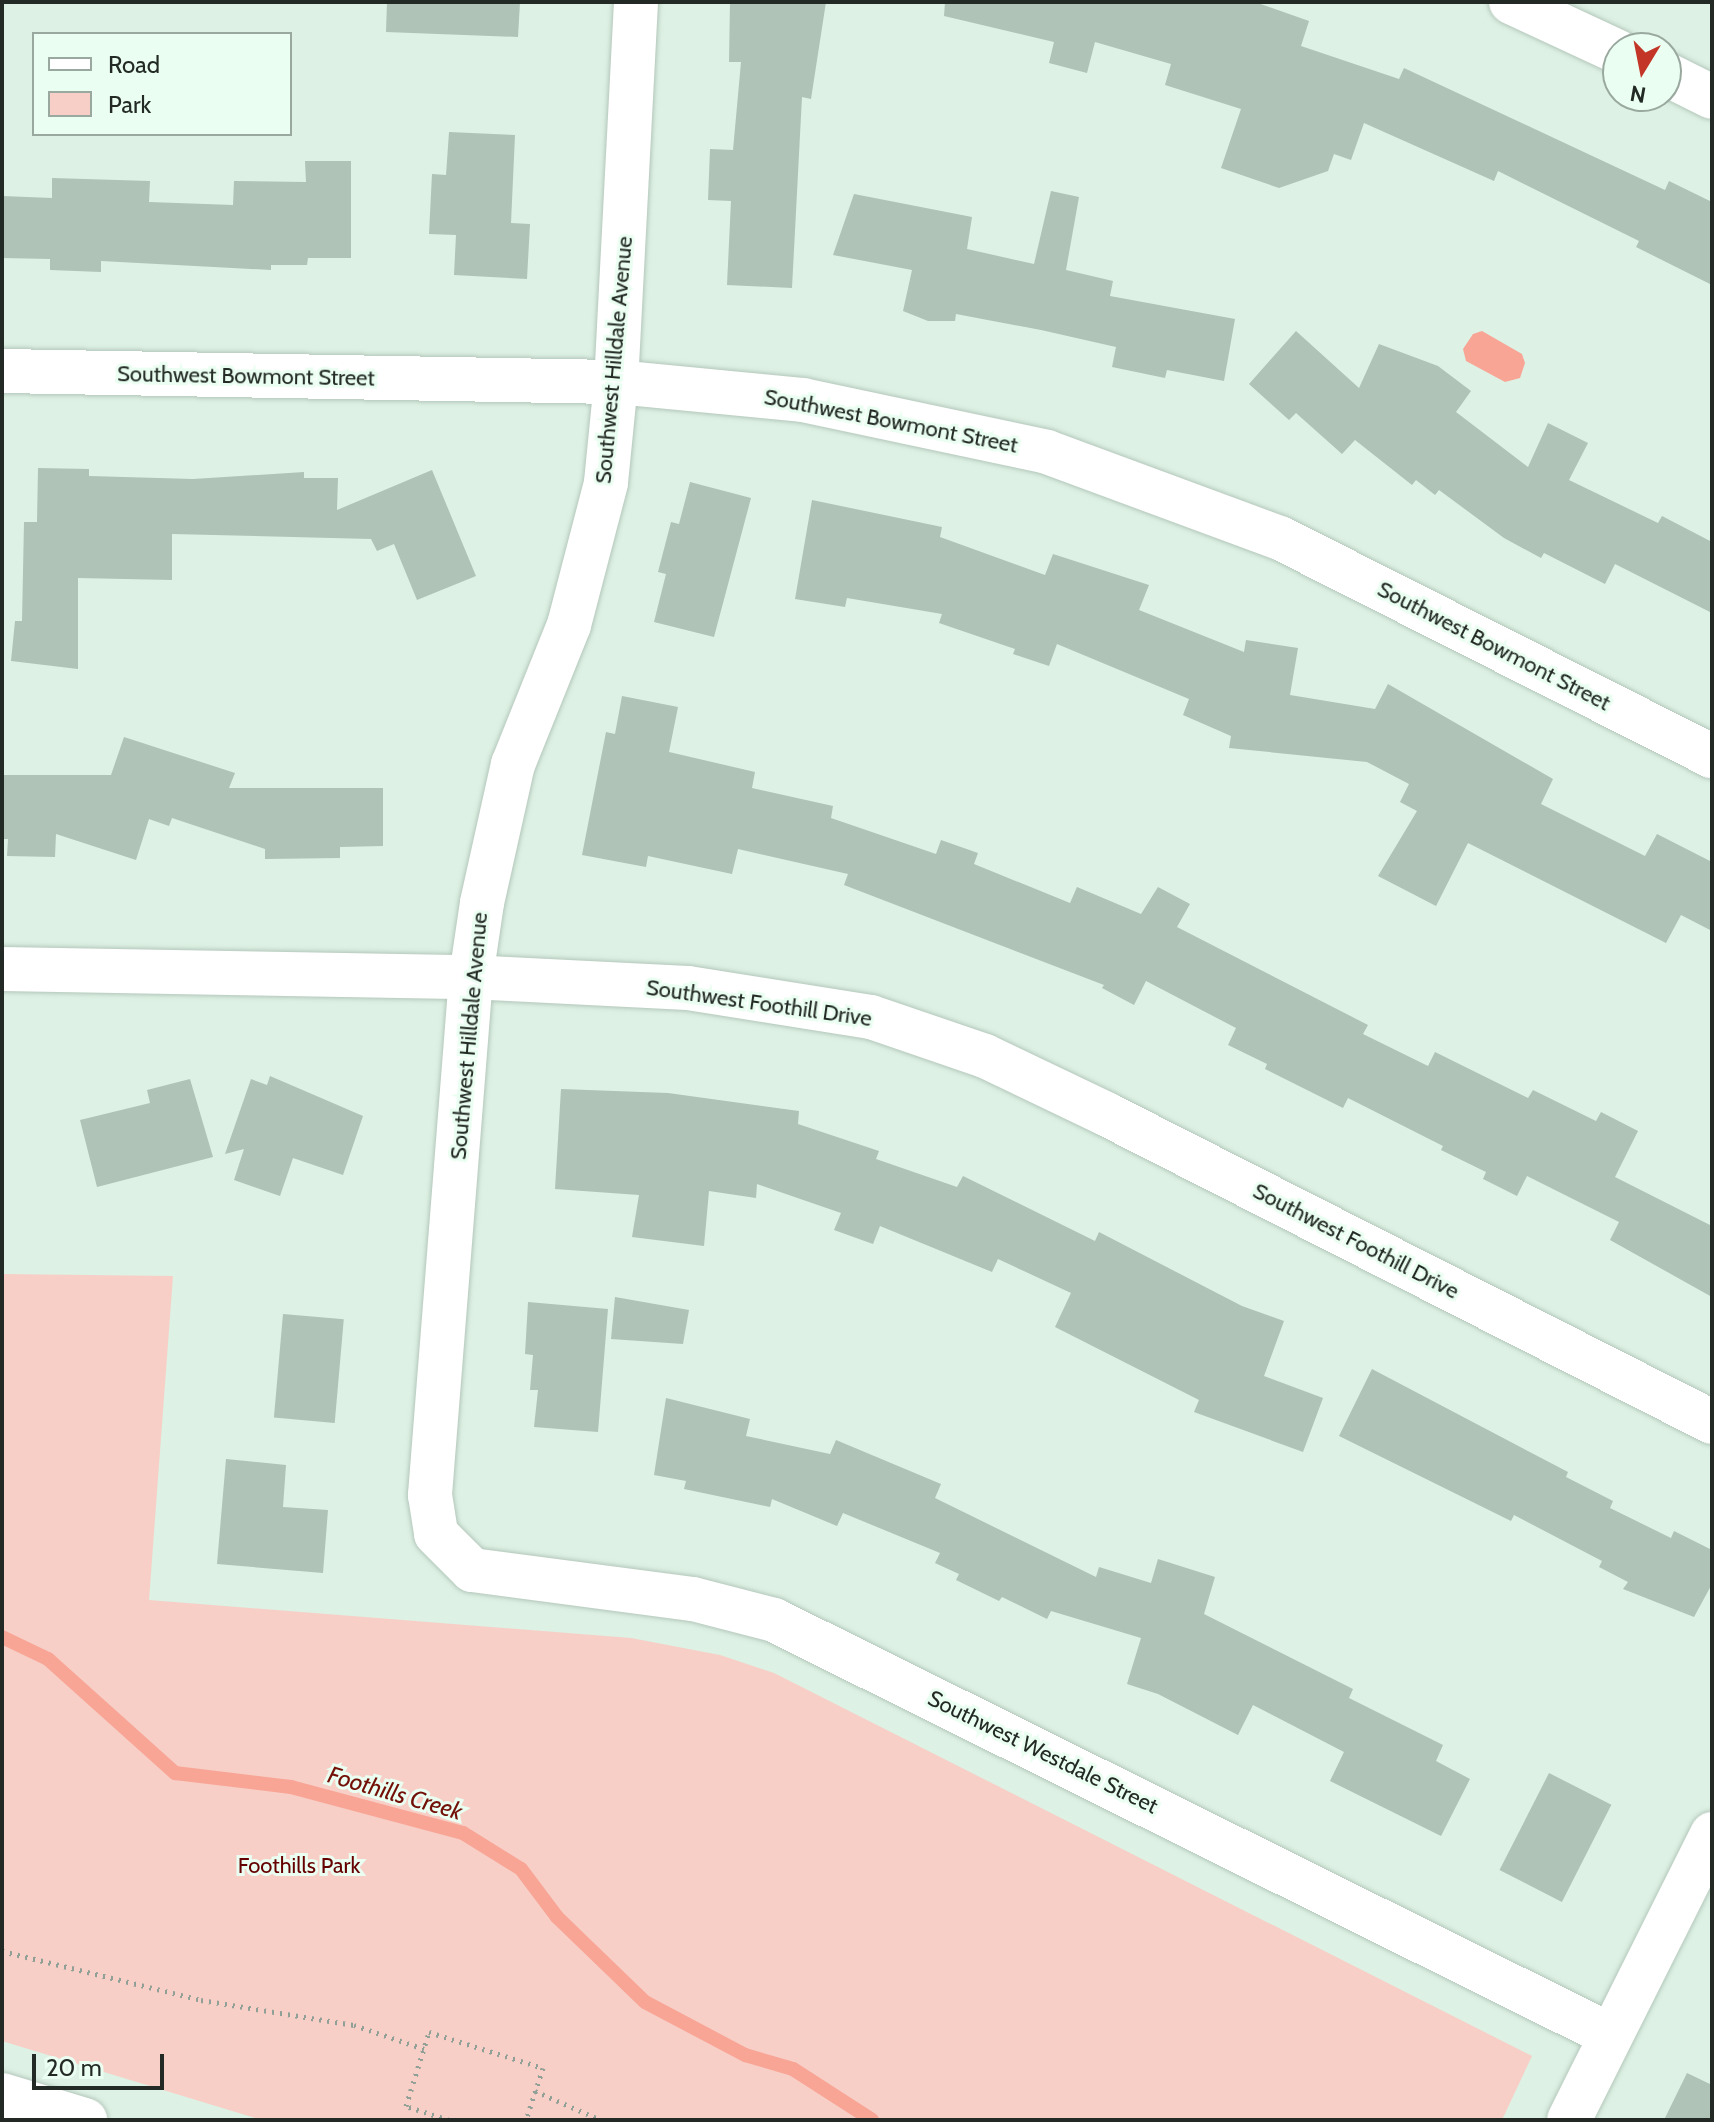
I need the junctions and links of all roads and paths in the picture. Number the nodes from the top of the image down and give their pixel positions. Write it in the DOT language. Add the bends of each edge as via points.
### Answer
graph roads {
  1 [pos="636,2"];
  2 [pos="1511,2"];
  3 [pos="1602,45"];
  4 [pos="1682,82"];
  5 [pos="1712,97"];
  6 [pos="2,371"];
  7 [pos="616,382"];
  8 [pos="1712,756"];
  9 [pos="2,969"];
  10 [pos="471,977"];
  11 [pos="1712,1422"];
  12 [pos="454,1555"];
  13 [pos="1712,1834"];
  14 [pos="2,1951"];
  15 [pos="1608,2034"];
  16 [pos="424,2049"];
  17 [pos="535,2091"];
  18 [pos="2,2095"];
  19 [pos="438,2118"];
  20 [pos="85,2120"];
  21 [pos="449,2120"];
  22 [pos="526,2120"];
  23 [pos="601,2120"];
  24 [pos="1569,2120"];
  1 -- 7 [label="street, Southwest Hilldale Avenue"];
  2 -- 3 [label="street"];
  4 -- 5 [label="street"];
  6 -- 7 [label="street, Southwest Bowmont Street"];
  7 -- 8 [label="street, Southwest Bowmont Street" via="803,400 1047,452 1280,538"];
  7 -- 10 [label="street, Southwest Hilldale Avenue" via="606,483 569,625 513,764"];
  9 -- 10 [label="street, Southwest Foothill Drive"];
  10 -- 11 [label="street, Southwest Foothill Drive" via="688,988 871,1017 985,1056"];
  10 -- 12 [label="street, Southwest Hilldale Avenue" via="430,1495 436,1534"];
  12 -- 15 [label="street, Southwest Westdale Street" via="472,1570 496,1576 636,1590 774,1620"];
  13 -- 15 [label="street"];
  14 -- 16 [label="path" via="201,2000 354,2025"];
  15 -- 24 [label="street"];
  16 -- 17 [label="path" via="429,2032 543,2068"];
  16 -- 19 [label="path" via="406,2106"];
  17 -- 22 [label="path"];
  17 -- 23 [label="path"];
  18 -- 20 [label="street"];
  19 -- 21 [label="path"];
}
